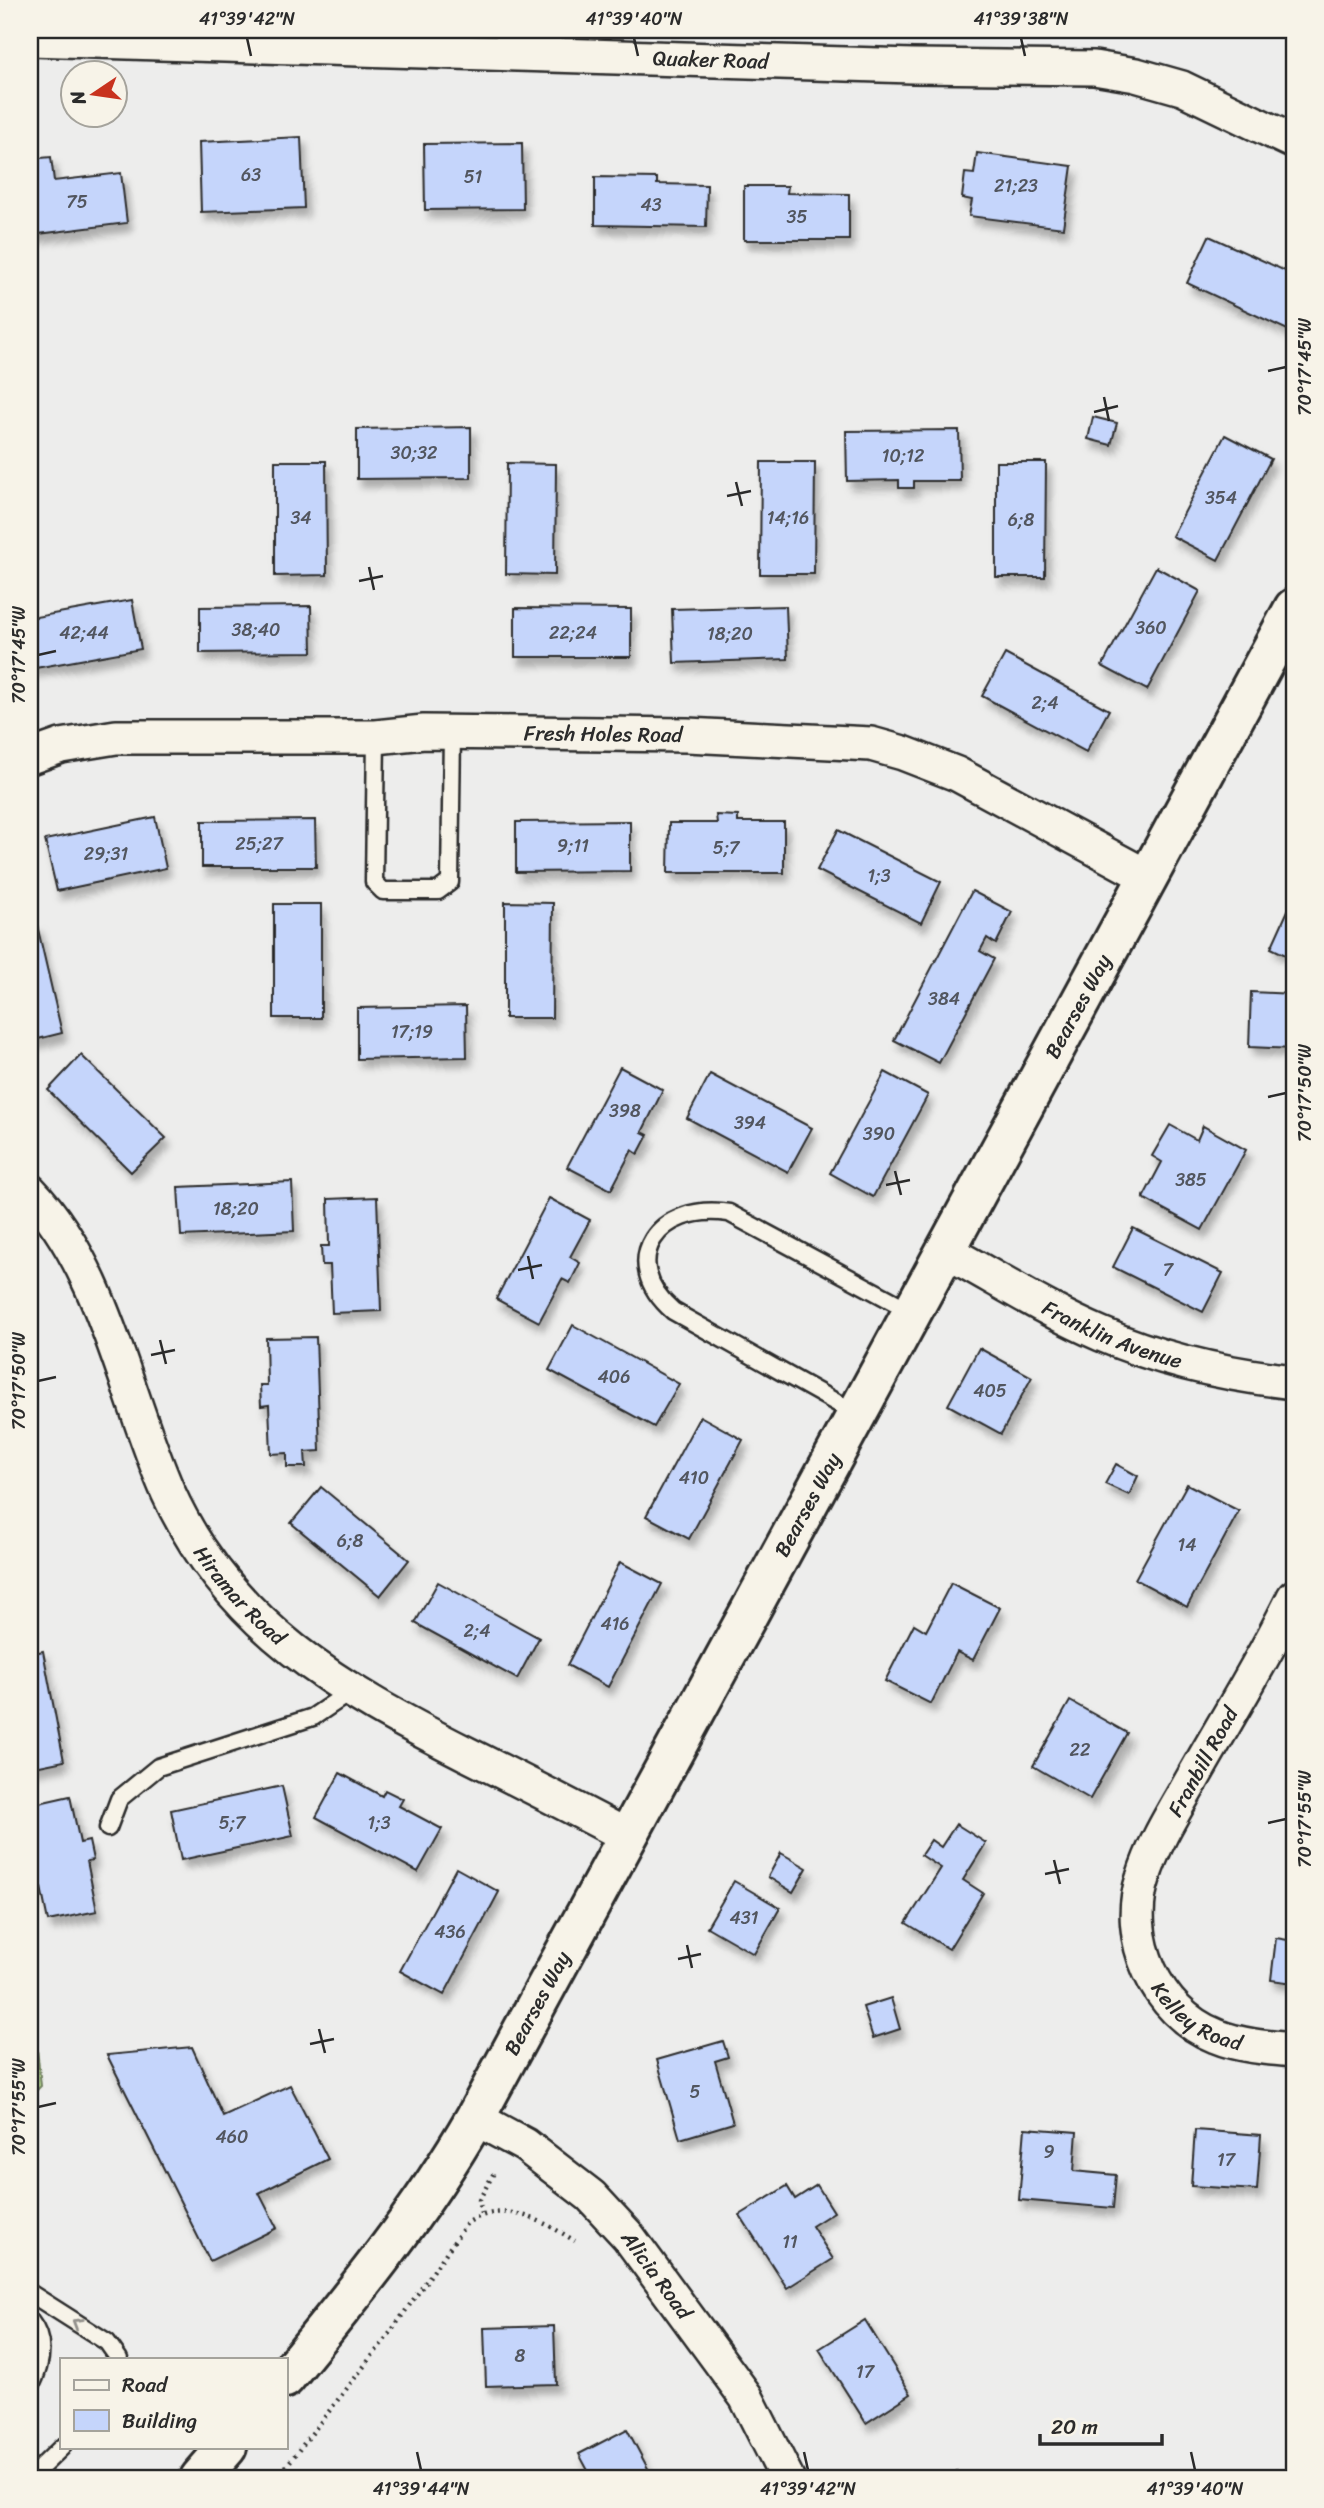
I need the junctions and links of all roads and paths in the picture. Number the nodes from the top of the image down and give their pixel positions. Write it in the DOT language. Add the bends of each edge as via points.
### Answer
graph roads {
  1 [pos="30,39"];
  2 [pos="1294,142"];
  3 [pos="1294,608"];
  4 [pos="452,733"];
  5 [pos="376,737"];
  6 [pos="30,757"];
  7 [pos="1148,877"];
  8 [pos="30,1191"];
  9 [pos="944,1250"];
  10 [pos="911,1311"];
  11 [pos="1294,1382"];
  12 [pos="855,1413"];
  13 [pos="1294,1597"];
  14 [pos="350,1692"];
  15 [pos="108,1828"];
  16 [pos="627,1836"];
  17 [pos="1138,1935"];
  18 [pos="1294,2050"];
  19 [pos="475,2118"];
  20 [pos="575,2241"];
  21 [pos="30,2294"];
  22 [pos="30,2321"];
  23 [pos="118,2358"];
  24 [pos="287,2376"];
  25 [pos="30,2388"];
  26 [pos="61,2448"];
  27 [pos="30,2478"];
  28 [pos="277,2478"];
  29 [pos="787,2478"];
  1 -- 2 [label="street, Quaker Road" via="1094,68 1182,88"];
  3 -- 7 [label="main road, Bearses Way"];
  4 -- 5 [label="street, Fresh Holes Road"];
  4 -- 5 [label="lane" via="450,882 438,891 383,891 374,882"];
  4 -- 7 [label="street, Fresh Holes Road" via="687,735 871,744 957,774"];
  5 -- 6 [label="street, Fresh Holes Road" via="116,737 61,746"];
  7 -- 9 [label="main road, Bearses Way"];
  8 -- 14 [label="street, Hiramar Road" via="45,1207 93,1292 154,1459 185,1527 261,1624"];
  9 -- 10 [label="main road, Bearses Way"];
  9 -- 11 [label="street, Franklin Avenue" via="1099,1334 1144,1351"];
  10 -- 12 [label="main road, Bearses Way"];
  10 -- 12 [label="lane" via="729,1213 700,1211 672,1219 649,1247 650,1282 673,1311"];
  12 -- 16 [label="main road, Bearses Way"];
  13 -- 17 [label="street, Franbill Road" via="1160,1837 1142,1880"];
  14 -- 15 [label="lane" via="313,1717 158,1767 118,1799"];
  14 -- 16 [label="street, Hiramar Road"];
  16 -- 19 [label="main road, Bearses Way"];
  17 -- 18 [label="street, Kelley Road" via="1148,1969 1188,2019 1215,2036"];
  19 -- 24 [label="main road, Bearses Way" via="429,2195"];
  19 -- 29 [label="street, Alicia Road" via="536,2153 591,2196 628,2236 746,2398"];
  20 -- 28 [label="path" via="522,2214 482,2214 467,2224 390,2333"];
  23 -- 21 [label="lane, one-way" via="107,2342"];
  22 -- 25 [label="lane" via="41,2349"];
  26 -- 27 [label="lane"];
}
